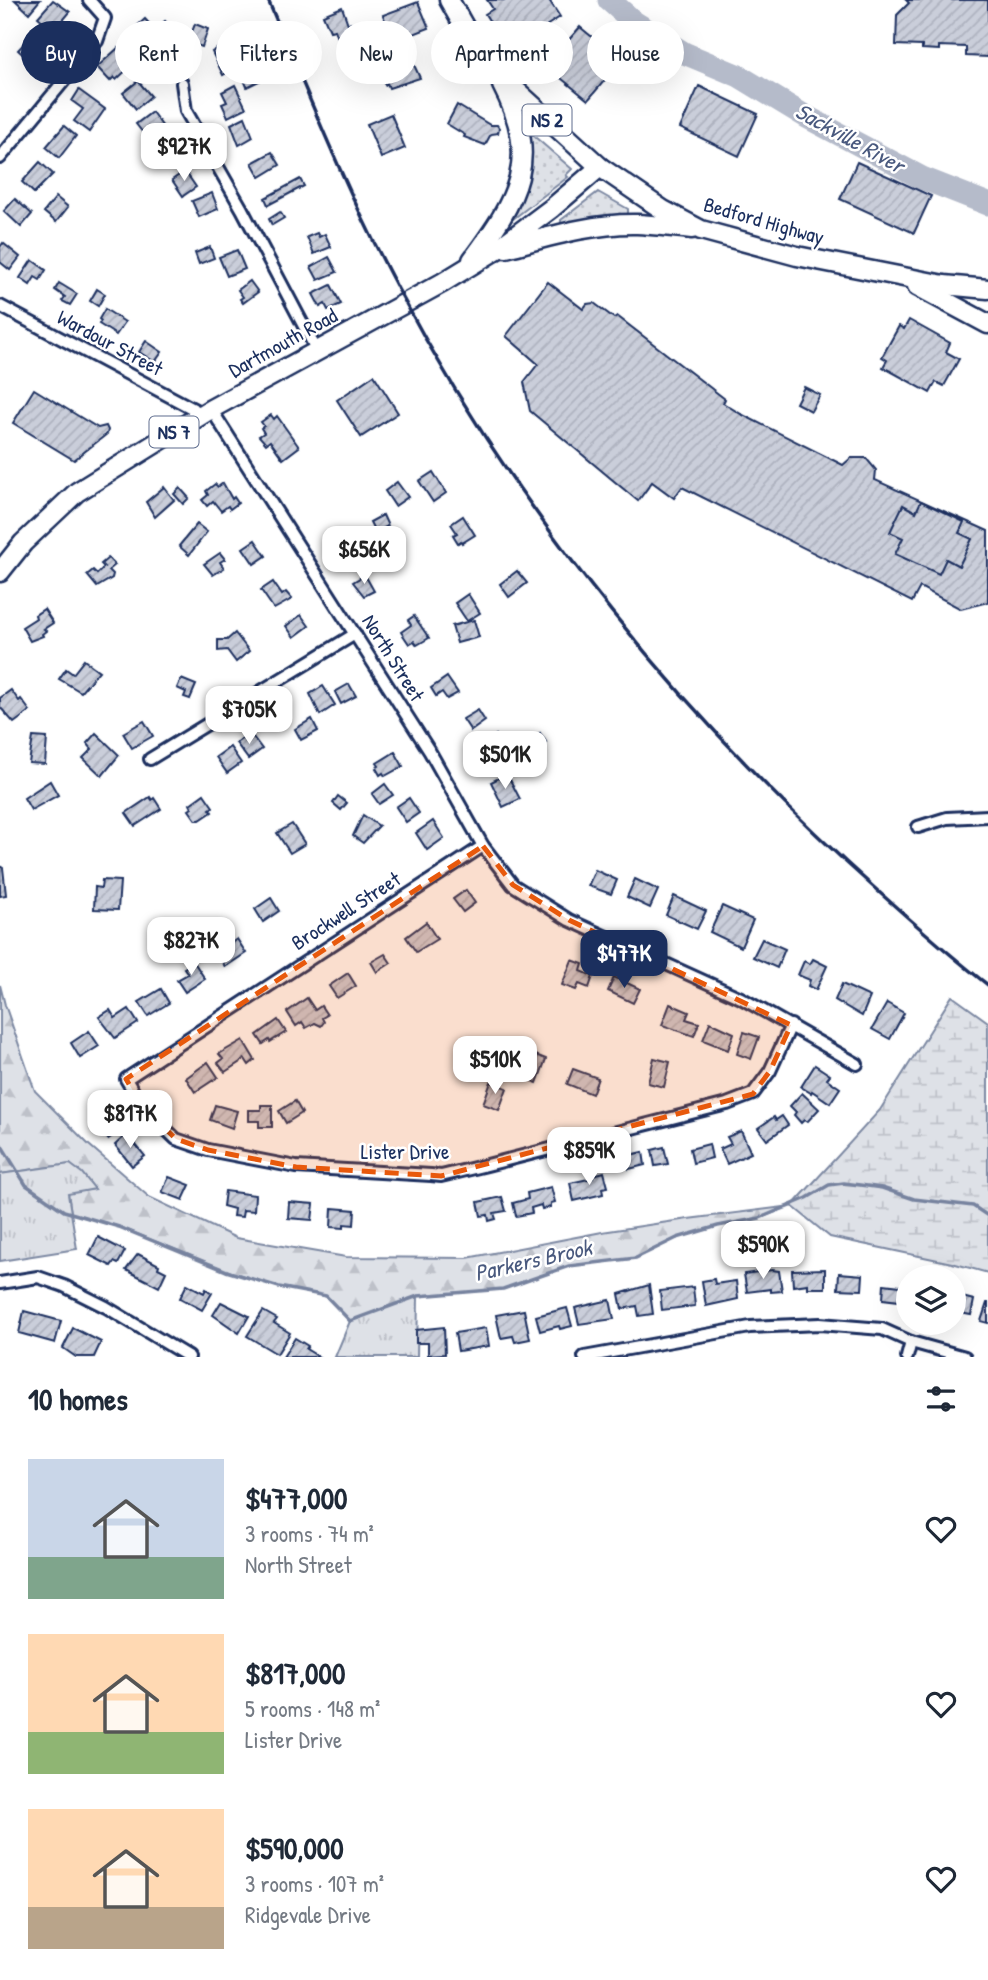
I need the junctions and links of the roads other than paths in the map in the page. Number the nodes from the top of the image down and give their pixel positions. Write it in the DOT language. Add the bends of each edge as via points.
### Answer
graph roads {
  1 [pos="89,0"];
  2 [pos="449,0"];
  3 [pos="461,21"];
  4 [pos="182,84"];
  5 [pos="502,84"];
  6 [pos="509,84"];
  7 [pos="0,158"];
  8 [pos="600,167"];
  9 [pos="701,230"];
  10 [pos="496,250"];
  11 [pos="466,269"];
  12 [pos="902,278"];
  13 [pos="988,289"];
  14 [pos="0,306"];
  15 [pos="988,324"];
  16 [pos="317,351"];
  17 [pos="207,411"];
  18 [pos="0,572"];
  19 [pos="355,634"];
  20 [pos="150,759"];
  21 [pos="988,816"];
  22 [pos="918,827"];
  23 [pos="483,846"];
  24 [pos="791,1025"];
  25 [pos="857,1064"];
  26 [pos="126,1079"];
  27 [pos="0,1283"];
  28 [pos="911,1342"];
  29 [pos="188,1357"];
  30 [pos="584,1357"];
  31 [pos="907,1357"];
  32 [pos="965,1357"];
  1 -- 7 [label="street" via="105,18 97,41"];
  2 -- 3 [label="main road, Bedford Highway / NS 2"];
  4 -- 16 [label="street" via="186,111"];
  5 -- 11 [label="main road" via="519,127 522,163 518,184 503,219"];
  6 -- 8 [label="main road, Bedford Highway / NS 2"];
  8 -- 9 [label="main road, Bedford Highway / NS 2"];
  8 -- 10 [label="main road, Dartmouth Road / NS 7"];
  9 -- 10 [label="main road" via="612,226"];
  9 -- 12 [label="main road, Bedford Highway / NS 2"];
  10 -- 11 [label="main road, Dartmouth Road / NS 7"];
  11 -- 16 [label="main road, Dartmouth Road / NS 7"];
  12 -- 13 [label="main road, Bedford Highway"];
  12 -- 15 [label="main road, NS 2"];
  14 -- 17 [label="street, Wardour Street"];
  16 -- 17 [label="main road, Dartmouth Road / NS 7"];
  17 -- 18 [label="main road, Dartmouth Road / NS 7" via="77,492 23,543"];
  17 -- 19 [label="street, North Street"];
  19 -- 20 [label="street"];
  19 -- 23 [label="street, North Street"];
  21 -- 22 [label="street" via="947,818"];
  23 -- 24 [label="street, North Street" via="513,885 569,920"];
  23 -- 26 [label="street, Brockwell Street"];
  24 -- 25 [label="street, North Street"];
  24 -- 26 [label="street, Lister Drive" via="771,1071 753,1094 441,1176 296,1167 208,1150 176,1139 142,1106"];
  27 -- 29 [label="street" via="38,1277 64,1286"];
  28 -- 30 [label="street" via="882,1329 820,1324 750,1327"];
  28 -- 31 [label="street"];
  28 -- 32 [label="street"];
}
